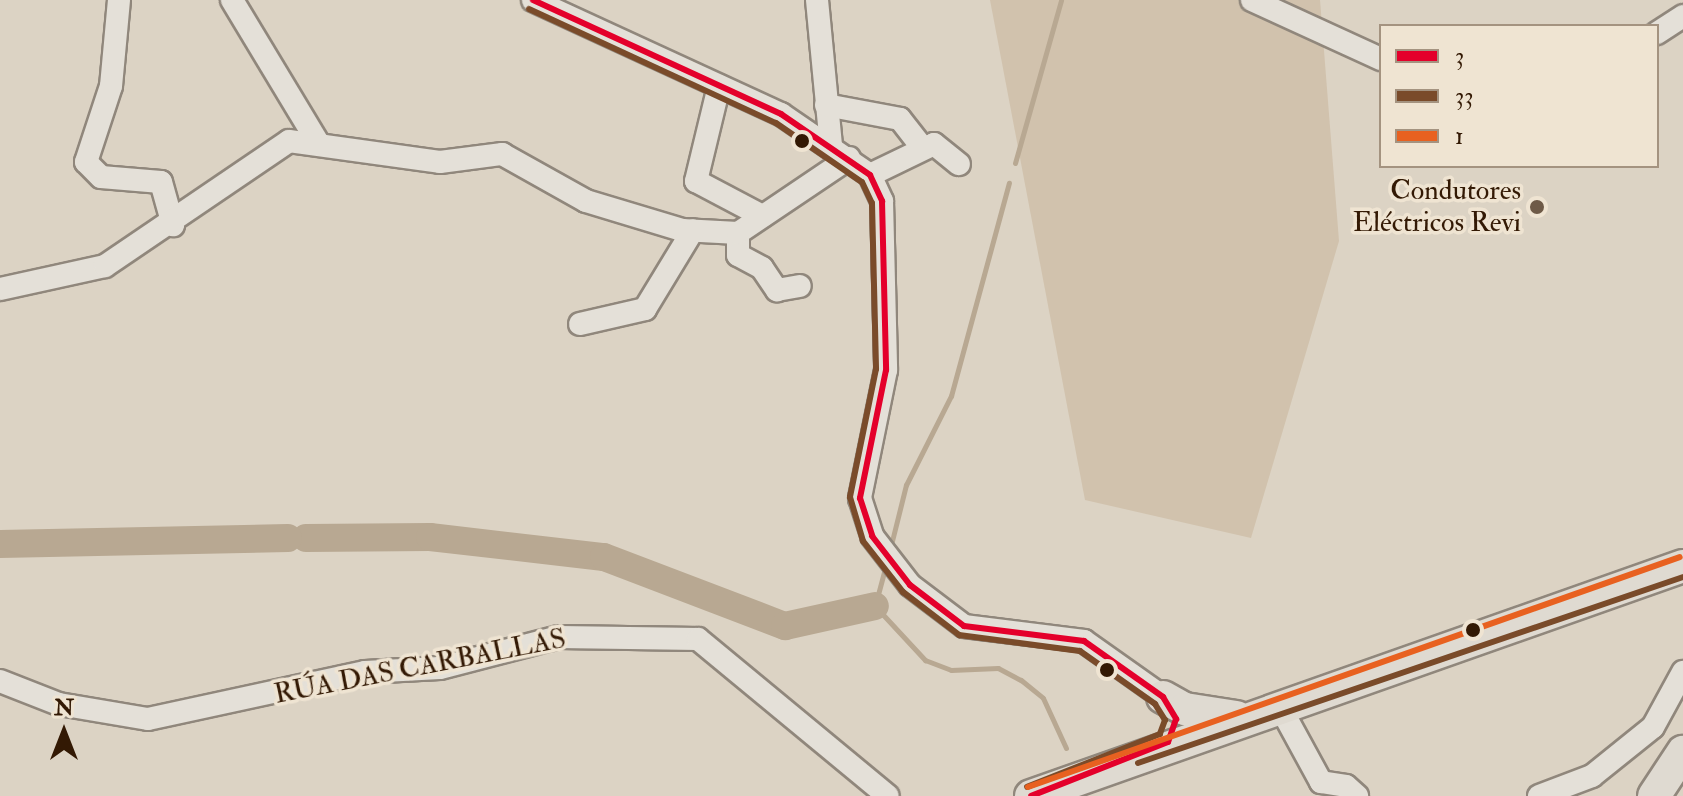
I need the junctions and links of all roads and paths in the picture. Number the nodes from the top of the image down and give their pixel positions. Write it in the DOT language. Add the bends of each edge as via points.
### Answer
graph roads {
  1 [pos="119,0"];
  2 [pos="232,0"];
  3 [pos="533,0"];
  4 [pos="817,0"];
  5 [pos="1252,0"];
  6 [pos="1683,16"];
  7 [pos="1659,32"];
  8 [pos="1379,58"];
  9 [pos="719,86"];
  10 [pos="826,105"];
  11 [pos="317,141"];
  12 [pos="922,147"];
  13 [pos="840,152"];
  14 [pos="959,164"];
  15 [pos="870,175"];
  16 [pos="762,216"];
  17 [pos="173,225"];
  18 [pos="693,230"];
  19 [pos="738,233"];
  20 [pos="800,286"];
  21 [pos="0,289"];
  22 [pos="580,324"];
  23 [pos="1683,566"];
  24 [pos="1683,672"];
  25 [pos="0,681"];
  26 [pos="1163,697"];
  27 [pos="1279,705"];
  28 [pos="1242,717"];
  29 [pos="1168,742"];
  30 [pos="1683,752"];
  31 [pos="888,796"];
  32 [pos="1031,796"];
  33 [pos="1357,796"];
  34 [pos="1539,796"];
  35 [pos="1654,796"];
  1 -- 17 [label="street" via="111,86 86,162 101,177 161,182"];
  2 -- 11 [label="street"];
  3 -- 9 [label="street"];
  4 -- 10 [label="street"];
  5 -- 8 [label="street"];
  6 -- 7 [label="street"];
  9 -- 13 [label="street"];
  9 -- 16 [label="street" via="696,181"];
  10 -- 12 [label="street" via="900,119"];
  10 -- 13 [label="street"];
  11 -- 17 [label="street" via="289,141 250,162"];
  11 -- 18 [label="street" via="366,155 440,162 502,154 586,201"];
  12 -- 14 [label="street" via="946,148"];
  12 -- 15 [label="street"];
  13 -- 15 [label="street"];
  13 -- 16 [label="street"];
  15 -- 26 [label="street" via="882,201 886,370 860,498 872,536 910,585 964,626 1084,641"];
  16 -- 19 [label="street"];
  17 -- 21 [label="street" via="105,266"];
  18 -- 19 [label="street"];
  18 -- 22 [label="street" via="645,309"];
  19 -- 20 [label="street" via="738,255 762,268 777,290"];
  23 -- 27 [label="highway"];
  24 -- 34 [label="street" via="1653,727 1592,776"];
  25 -- 31 [label="street, RÚA DAS CARBALLAS" via="59,704 148,719 365,672 440,668 559,637 698,639"];
  26 -- 28 [label="highway" via="1185,709"];
  26 -- 29 [label="highway" via="1176,719"];
  27 -- 28 [label="highway"];
  27 -- 33 [label="street" via="1321,782 1346,786"];
  28 -- 29 [label="highway"];
  29 -- 32 [label="highway"];
  30 -- 35 [label="highway"];
}
